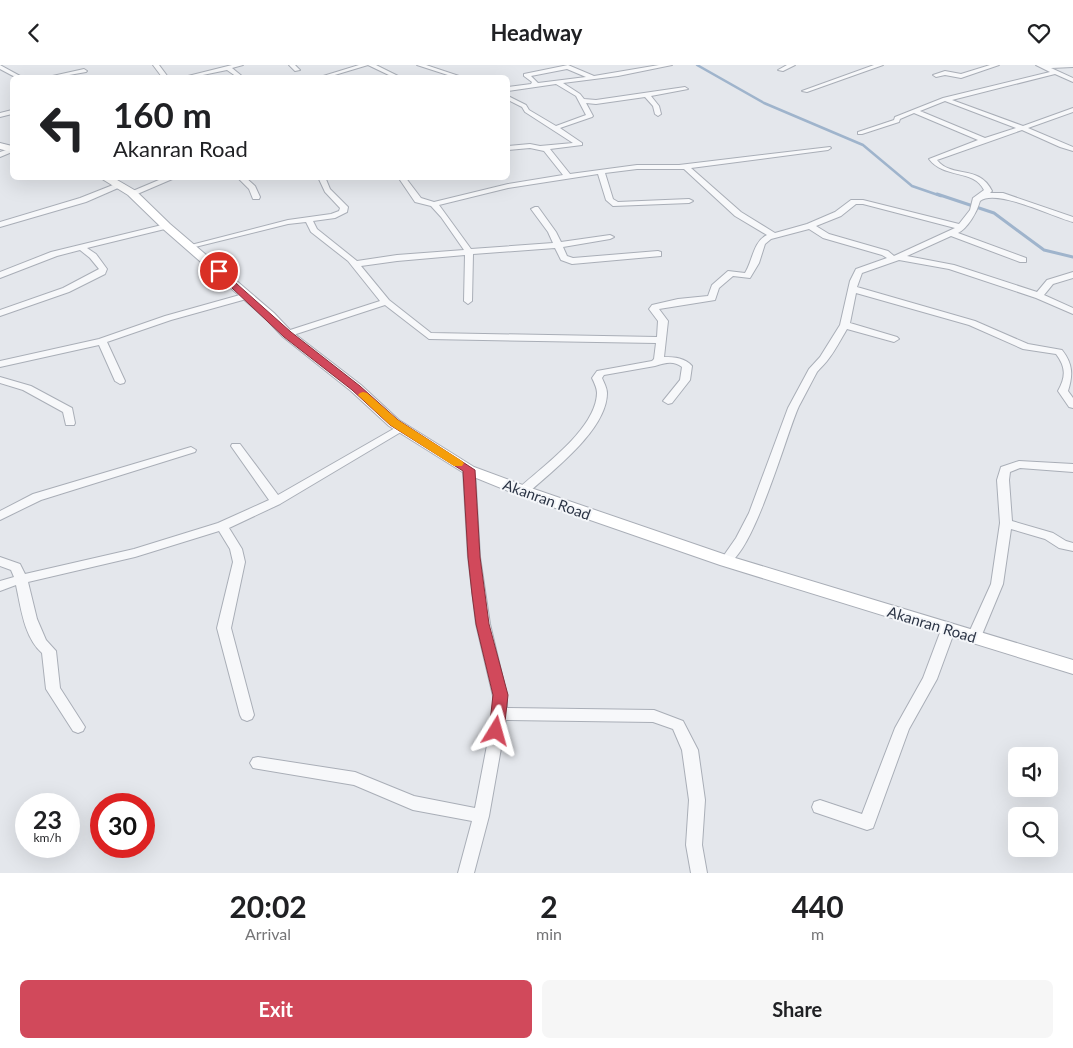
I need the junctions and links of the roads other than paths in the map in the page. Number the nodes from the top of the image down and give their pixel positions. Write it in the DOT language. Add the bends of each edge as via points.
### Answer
graph roads {
  1 [pos="8,65"];
  2 [pos="212,65"];
  3 [pos="240,65"];
  4 [pos="364,65"];
  5 [pos="370,65"];
  6 [pos="420,65"];
  7 [pos="638,65"];
  8 [pos="669,65"];
  9 [pos="792,65"];
  10 [pos="880,65"];
  11 [pos="990,65"];
  12 [pos="996,65"];
  13 [pos="1073,65"];
  14 [pos="1041,66"];
  15 [pos="0,67"];
  16 [pos="83,68"];
  17 [pos="228,68"];
  18 [pos="218,70"];
  19 [pos="644,70"];
  20 [pos="780,70"];
  21 [pos="1053,73"];
  22 [pos="14,75"];
  23 [pos="58,75"];
  24 [pos="196,75"];
  25 [pos="237,75"];
  26 [pos="330,75"];
  27 [pos="392,75"];
  28 [pos="452,75"];
  29 [pos="936,75"];
  30 [pos="592,77"];
  31 [pos="1073,80"];
  32 [pos="557,82"];
  33 [pos="534,85"];
  34 [pos="510,89"];
  35 [pos="685,89"];
  36 [pos="805,91"];
  37 [pos="647,95"];
  38 [pos="510,99"];
  39 [pos="945,99"];
  40 [pos="582,101"];
  41 [pos="1073,110"];
  42 [pos="914,111"];
  43 [pos="658,114"];
  44 [pos="555,128"];
  45 [pos="1023,128"];
  46 [pos="860,133"];
  47 [pos="986,140"];
  48 [pos="510,148"];
  49 [pos="540,148"];
  50 [pos="828,148"];
  51 [pos="1073,149"];
  52 [pos="605,160"];
  53 [pos="685,166"];
  54 [pos="613,170"];
  55 [pos="602,171"];
  56 [pos="568,176"];
  57 [pos="110,180"];
  58 [pos="162,180"];
  59 [pos="243,180"];
  60 [pos="321,180"];
  61 [pos="404,180"];
  62 [pos="127,189"];
  63 [pos="982,195"];
  64 [pos="256,197"];
  65 [pos="690,201"];
  66 [pos="434,204"];
  67 [pos="535,209"];
  68 [pos="309,220"];
  69 [pos="1073,220"];
  70 [pos="0,225"];
  71 [pos="166,226"];
  72 [pos="810,226"];
  73 [pos="961,227"];
  74 [pos="951,233"];
  75 [pos="773,235"];
  76 [pos="610,237"];
  77 [pos="558,245"];
  78 [pos="191,246"];
  79 [pos="82,248"];
  80 [pos="469,252"];
  81 [pos="658,253"];
  82 [pos="896,258"];
  83 [pos="1023,260"];
  84 [pos="355,264"];
  85 [pos="0,275"];
  86 [pos="1073,275"];
  87 [pos="853,289"];
  88 [pos="247,296"];
  89 [pos="1039,296"];
  90 [pos="468,301"];
  91 [pos="386,302"];
  92 [pos="1073,311"];
  93 [pos="0,313"];
  94 [pos="845,325"];
  95 [pos="288,335"];
  96 [pos="894,339"];
  97 [pos="660,340"];
  98 [pos="102,341"];
  99 [pos="659,360"];
  100 [pos="0,364"];
  101 [pos="1,380"];
  102 [pos="120,381"];
  103 [pos="668,401"];
  104 [pos="1073,405"];
  105 [pos="70,423"];
  106 [pos="402,427"];
  107 [pos="236,446"];
  108 [pos="191,450"];
  109 [pos="1073,468"];
  110 [pos="469,470"];
  111 [pos="523,491"];
  112 [pos="276,501"];
  113 [pos="0,516"];
  114 [pos="1006,523"];
  115 [pos="222,526"];
  116 [pos="1073,547"];
  117 [pos="0,561"];
  118 [pos="726,561"];
  119 [pos="21,579"];
  120 [pos="0,587"];
  121 [pos="948,630"];
  122 [pos="974,637"];
  123 [pos="1073,667"];
  124 [pos="500,714"];
  125 [pos="247,715"];
  126 [pos="78,727"];
  127 [pos="258,763"];
  128 [pos="820,807"];
  129 [pos="481,816"];
  130 [pos="466,873"];
  131 [pos="699,873"];
  1 -- 15 [label="street"];
  2 -- 18 [label="street"];
  3 -- 17 [label="street"];
  4 -- 26 [label="street"];
  5 -- 27 [label="street"];
  6 -- 28 [label="street"];
  7 -- 19 [label="street"];
  8 -- 19 [label="street"];
  9 -- 20 [label="street"];
  10 -- 36 [label="street"];
  11 -- 12 [label="street"];
  11 -- 29 [label="street" via="961,75"];
  13 -- 14 [label="street"];
  14 -- 21 [label="street"];
  15 -- 22 [label="street"];
  16 -- 23 [label="street"];
  17 -- 18 [label="street"];
  17 -- 25 [label="street"];
  18 -- 24 [label="street"];
  19 -- 30 [label="street"];
  21 -- 31 [label="street"];
  21 -- 39 [label="street"];
  30 -- 32 [label="street"];
  30 -- 33 [label="street" via="573,67 564,67 526,75 533,79"];
  32 -- 33 [label="street"];
  32 -- 40 [label="street"];
  33 -- 34 [label="street"];
  35 -- 37 [label="street"];
  37 -- 40 [label="street"];
  37 -- 43 [label="street" via="658,107"];
  38 -- 44 [label="street"];
  39 -- 42 [label="street"];
  39 -- 45 [label="street"];
  40 -- 44 [label="street" via="590,116"];
  41 -- 45 [label="street"];
  42 -- 46 [label="street" via="897,118 897,121"];
  42 -- 47 [label="street"];
  44 -- 49 [label="street" via="580,144"];
  45 -- 47 [label="street"];
  45 -- 51 [label="street"];
  47 -- 63 [label="street" via="933,159 943,167 981,179 988,191"];
  48 -- 49 [label="street"];
  49 -- 56 [label="street" via="546,149"];
  50 -- 53 [label="street" via="787,149"];
  52 -- 54 [label="street"];
  53 -- 54 [label="street"];
  53 -- 75 [label="street" via="748,221"];
  54 -- 55 [label="street"];
  55 -- 56 [label="street"];
  55 -- 65 [label="street" via="610,200 616,203"];
  56 -- 66 [label="street"];
  57 -- 62 [label="main road, Akanran Road"];
  58 -- 62 [label="street"];
  59 -- 64 [label="street"];
  60 -- 68 [label="street" via="344,207 343,212"];
  61 -- 66 [label="street" via="418,200"];
  62 -- 70 [label="street"];
  62 -- 71 [label="main road, Akanran Road"];
  63 -- 69 [label="street" via="1000,195"];
  63 -- 73 [label="street"];
  66 -- 80 [label="street"];
  67 -- 77 [label="street"];
  68 -- 78 [label="street" via="288,222"];
  68 -- 84 [label="street" via="314,230"];
  71 -- 78 [label="main road, Akanran Road"];
  71 -- 79 [label="street"];
  72 -- 73 [label="street" via="863,201"];
  72 -- 75 [label="street"];
  72 -- 82 [label="street" via="826,236"];
  73 -- 74 [label="street"];
  74 -- 82 [label="street"];
  74 -- 83 [label="street"];
  75 -- 97 [label="street" via="762,243 747,275 731,273 715,287 712,298 656,307 654,309 662,321"];
  76 -- 77 [label="street"];
  77 -- 80 [label="street"];
  77 -- 81 [label="street" via="564,258 572,261"];
  78 -- 88 [label="main road, Akanran Road"];
  79 -- 85 [label="street" via="54,254"];
  79 -- 93 [label="street" via="103,269 102,272 66,290"];
  80 -- 84 [label="street"];
  80 -- 90 [label="street"];
  82 -- 87 [label="street" via="859,271"];
  82 -- 89 [label="street" via="951,267"];
  84 -- 91 [label="street"];
  86 -- 89 [label="street" via="1050,282"];
  87 -- 94 [label="street"];
  87 -- 104 [label="street" via="972,323 1026,347 1059,352 1071,372 1063,391"];
  88 -- 95 [label="main road, Akanran Road"];
  88 -- 98 [label="street"];
  89 -- 92 [label="street"];
  91 -- 95 [label="street"];
  91 -- 97 [label="street" via="429,336"];
  94 -- 96 [label="street"];
  94 -- 118 [label="street" via="814,369 793,408 755,513"];
  95 -- 106 [label="main road, Akanran Road"];
  97 -- 99 [label="street"];
  98 -- 100 [label="street"];
  98 -- 102 [label="street"];
  99 -- 103 [label="street" via="674,359 686,366 684,380"];
  99 -- 111 [label="street" via="600,373 597,378 602,393 596,415 579,439"];
  101 -- 105 [label="street" via="27,388 68,411"];
  106 -- 110 [label="main road, Akanran Road"];
  106 -- 112 [label="street"];
  107 -- 112 [label="street"];
  108 -- 113 [label="street" via="37,497"];
  109 -- 114 [label="street" via="1019,464 1005,470"];
  110 -- 111 [label="main road, Akanran Road"];
  110 -- 124 [label="street" via="474,557 483,624 500,695"];
  111 -- 118 [label="main road, Akanran Road"];
  112 -- 115 [label="street"];
  114 -- 116 [label="street"];
  114 -- 122 [label="street" via="997,585"];
  115 -- 119 [label="street" via="135,553"];
  115 -- 125 [label="street" via="240,562 224,628"];
  117 -- 119 [label="street" via="16,567"];
  118 -- 121 [label="main road, Akanran Road"];
  119 -- 120 [label="street"];
  119 -- 126 [label="street" via="30,619 40,643 49,651 53,689"];
  121 -- 122 [label="main road, Akanran Road"];
  121 -- 128 [label="street" via="930,679 902,728 867,823"];
  122 -- 123 [label="main road, Akanran Road"];
  124 -- 129 [label="street"];
  124 -- 131 [label="street" via="654,716 678,725 690,750 697,800 694,845"];
  127 -- 129 [label="street" via="355,779 413,803"];
  129 -- 130 [label="street"];
}
